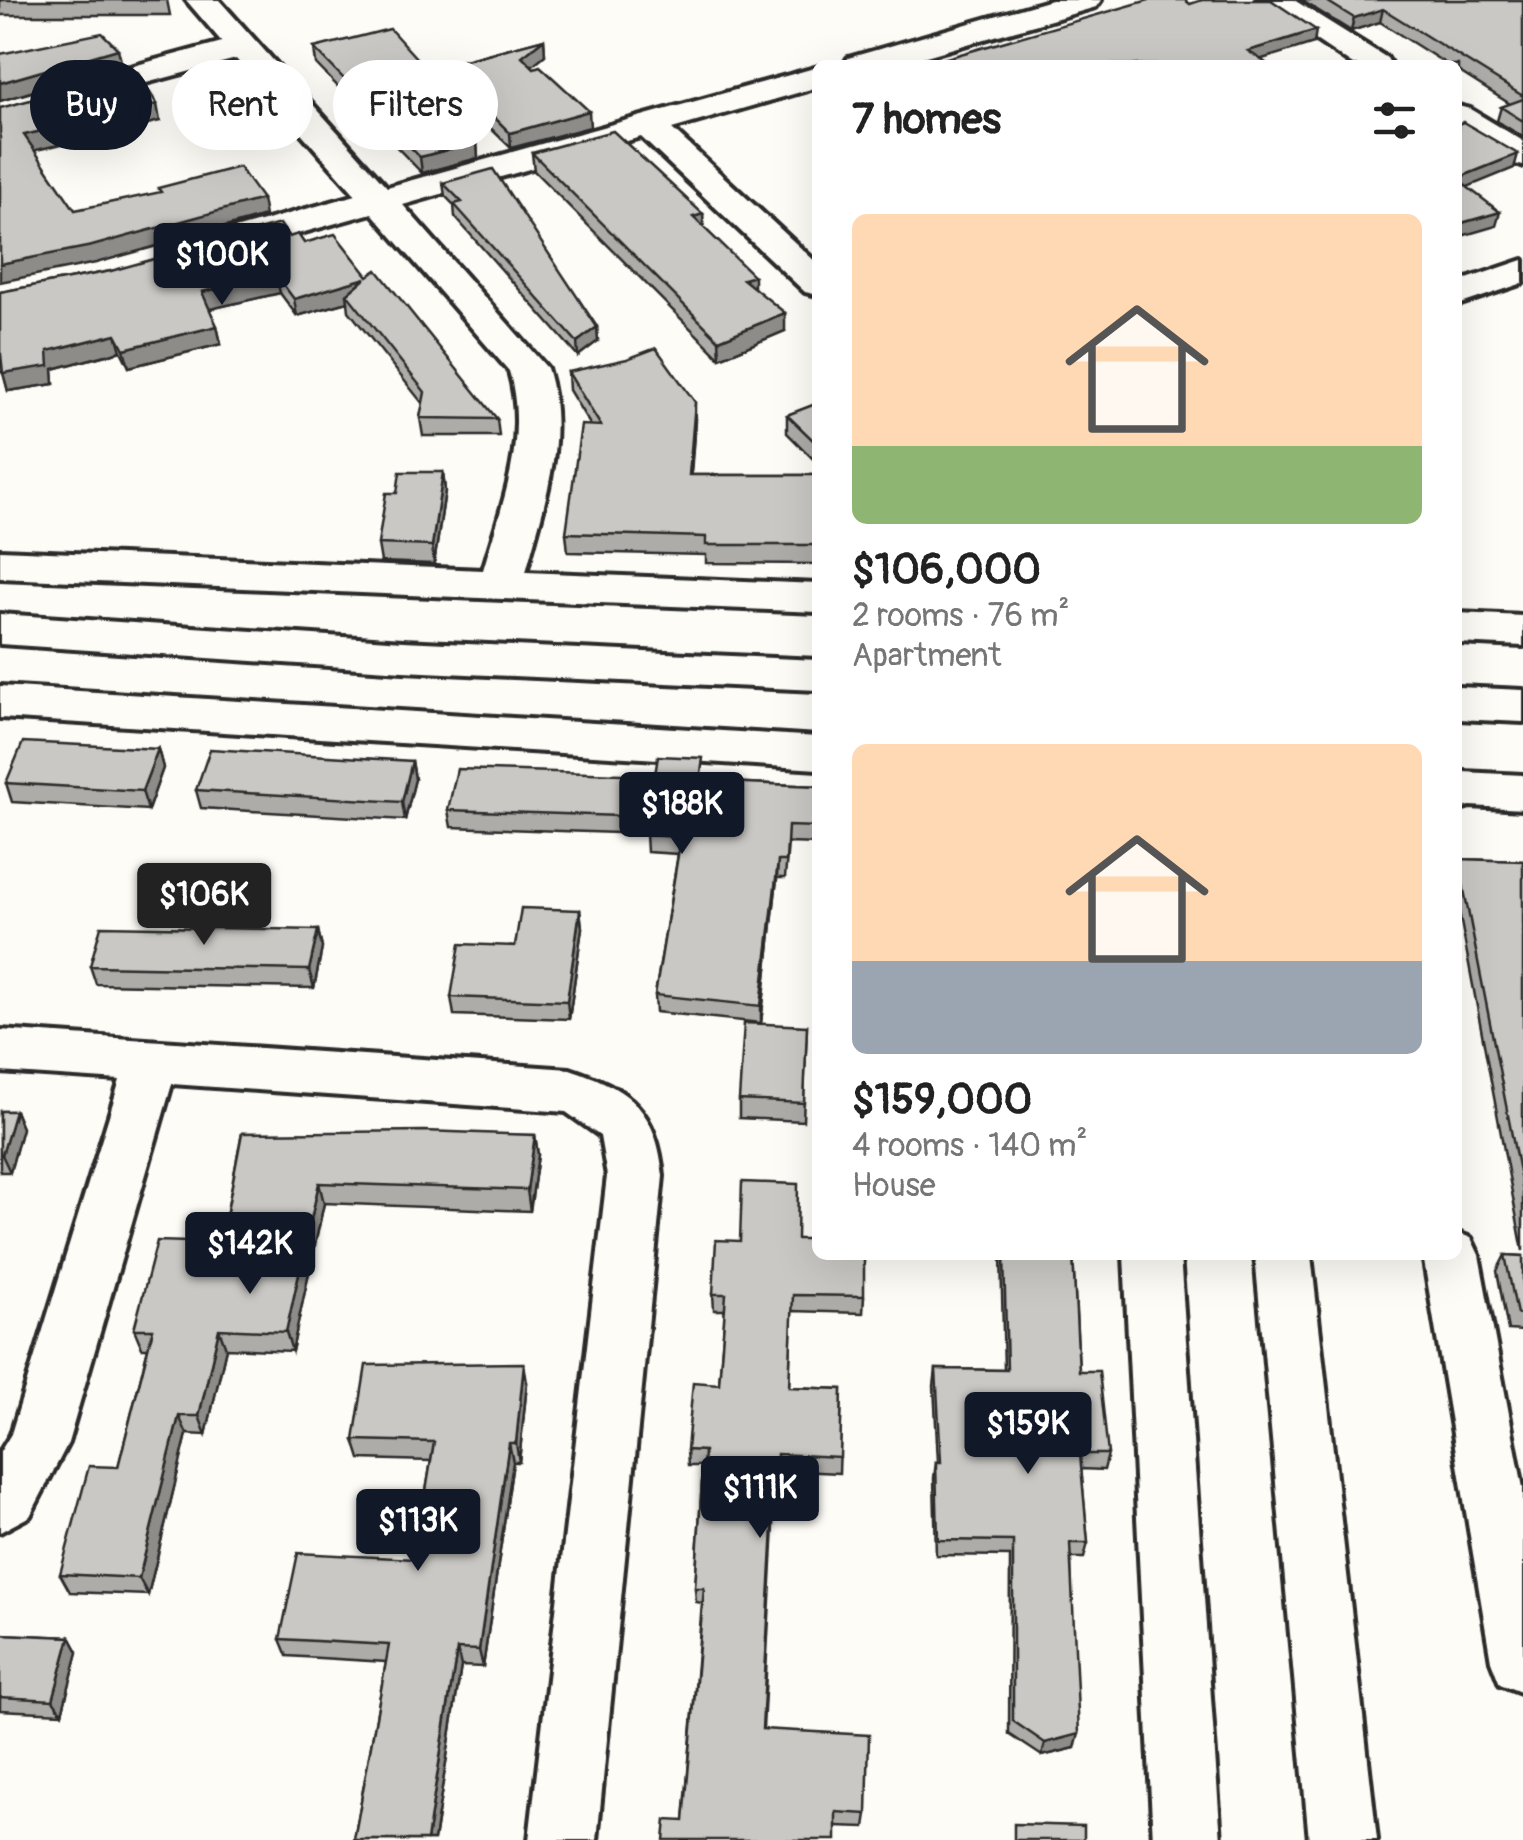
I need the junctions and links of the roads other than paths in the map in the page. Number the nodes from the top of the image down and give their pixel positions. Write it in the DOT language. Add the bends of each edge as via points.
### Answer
graph roads {
  1 [pos="202,0"];
  2 [pos="1085,0"];
  3 [pos="1272,0"];
  4 [pos="242,48"];
  5 [pos="877,60"];
  6 [pos="1367,60"];
  7 [pos="812,79"];
  8 [pos="0,112"];
  9 [pos="1462,118"];
  10 [pos="649,126"];
  11 [pos="1523,156"];
  12 [pos="381,200"];
  13 [pos="194,252"];
  14 [pos="1523,271"];
  15 [pos="812,278"];
  16 [pos="1462,293"];
  17 [pos="0,564"];
  18 [pos="500,582"];
  19 [pos="812,598"];
  20 [pos="1462,628"];
  21 [pos="0,629"];
  22 [pos="1523,631"];
  23 [pos="812,675"];
  24 [pos="0,702"];
  25 [pos="1462,704"];
  26 [pos="1523,706"];
  27 [pos="812,753"];
  28 [pos="1462,791"];
  29 [pos="1523,792"];
  30 [pos="0,1051"];
  31 [pos="152,1062"];
  32 [pos="1152,1260"];
  33 [pos="1284,1260"];
  34 [pos="1452,1260"];
  35 [pos="0,1503"];
  36 [pos="1523,1661"];
  37 [pos="563,1840"];
  38 [pos="1187,1840"];
  39 [pos="1342,1840"];
  1 -- 4 [label="street"];
  2 -- 5 [label="street"];
  3 -- 6 [label="street"];
  4 -- 8 [label="street"];
  4 -- 12 [label="street"];
  7 -- 10 [label="street"];
  9 -- 11 [label="street"];
  10 -- 12 [label="street"];
  10 -- 15 [label="street"];
  12 -- 13 [label="street"];
  12 -- 18 [label="street" via="511,346 538,392 540,421"];
  14 -- 16 [label="street"];
  17 -- 18 [label="street"];
  18 -- 19 [label="street"];
  20 -- 22 [label="street"];
  21 -- 23 [label="street"];
  24 -- 27 [label="street"];
  25 -- 26 [label="street"];
  28 -- 29 [label="street"];
  30 -- 31 [label="street"];
  31 -- 35 [label="street" via="38,1443"];
  31 -- 37 [label="street" via="570,1091 599,1101 621,1120 634,1146 635,1176"];
  32 -- 38 [label="street"];
  33 -- 39 [label="street"];
  34 -- 36 [label="street"];
}
